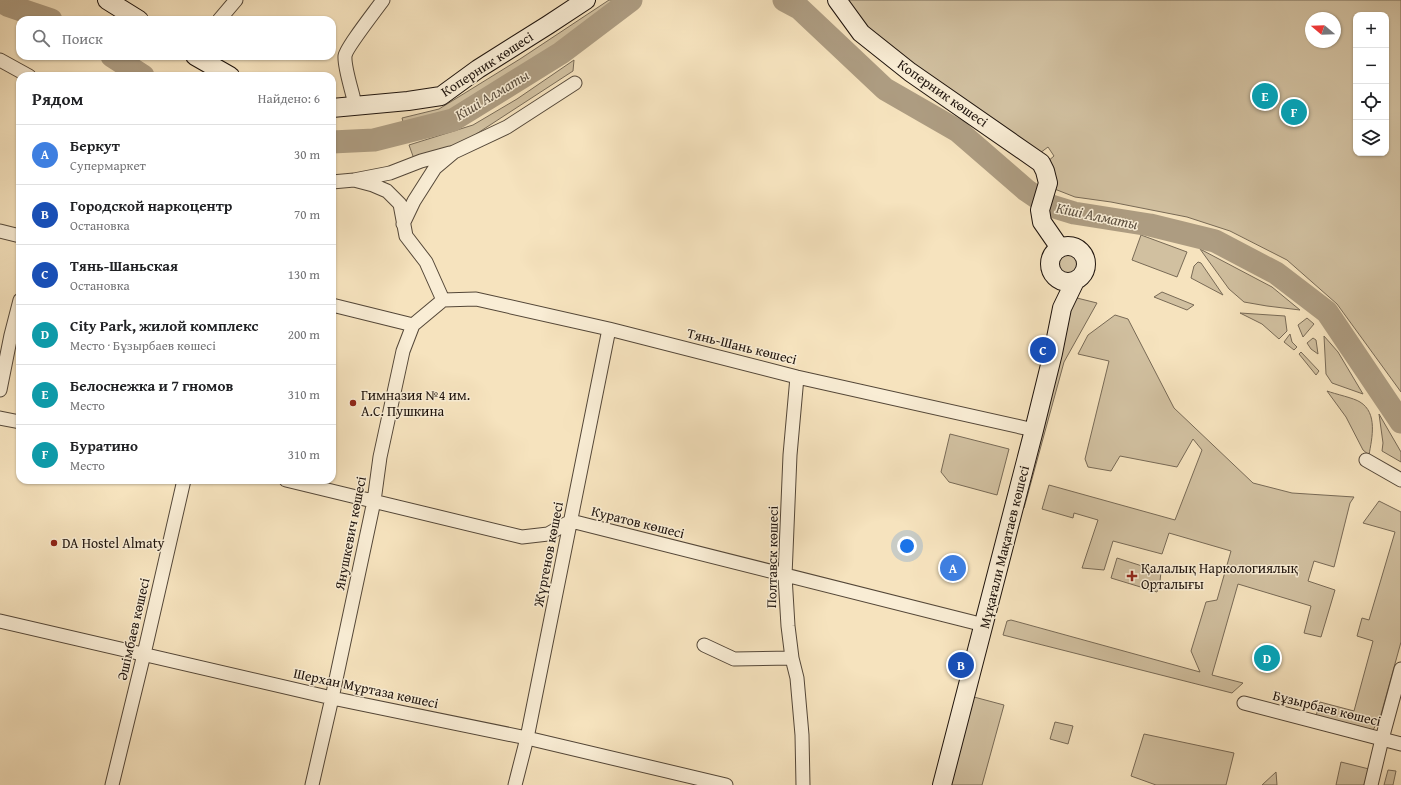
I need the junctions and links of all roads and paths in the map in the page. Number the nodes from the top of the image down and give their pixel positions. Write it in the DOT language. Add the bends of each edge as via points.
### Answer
graph roads {
  1 [pos="107,0"];
  2 [pos="236,0"];
  3 [pos="383,0"];
  4 [pos="586,0"];
  5 [pos="838,0"];
  6 [pos="133,16"];
  7 [pos="222,16"];
  8 [pos="0,60"];
  9 [pos="202,60"];
  10 [pos="22,72"];
  11 [pos="223,72"];
  12 [pos="575,83"];
  13 [pos="355,105"];
  14 [pos="336,107"];
  15 [pos="454,152"];
  16 [pos="354,180"];
  17 [pos="336,182"];
  18 [pos="403,224"];
  19 [pos="0,231"];
  20 [pos="16,235"];
  21 [pos="1060,248"];
  22 [pos="1066,280"];
  23 [pos="443,300"];
  24 [pos="336,306"];
  25 [pos="16,316"];
  26 [pos="413,325"];
  27 [pos="608,329"];
  28 [pos="797,377"];
  29 [pos="0,390"];
  30 [pos="0,418"];
  31 [pos="16,421"];
  32 [pos="1034,430"];
  33 [pos="1366,460"];
  34 [pos="1401,480"];
  35 [pos="183,484"];
  36 [pos="303,484"];
  37 [pos="374,501"];
  38 [pos="571,521"];
  39 [pos="785,576"];
  40 [pos="0,621"];
  41 [pos="984,625"];
  42 [pos="704,645"];
  43 [pos="144,654"];
  44 [pos="792,658"];
  45 [pos="1401,668"];
  46 [pos="332,698"];
  47 [pos="1244,703"];
  48 [pos="527,738"];
  49 [pos="1382,739"];
  50 [pos="1401,744"];
  51 [pos="112,785"];
  52 [pos="312,785"];
  53 [pos="515,785"];
  54 [pos="726,785"];
  55 [pos="803,785"];
  56 [pos="942,785"];
  57 [pos="1371,785"];
  1 -- 6 [label="street"];
  2 -- 7 [label="street"];
  3 -- 13 [label="street" via="345,56"];
  4 -- 13 [label="street, Коперник көшесі" via="478,69 441,96"];
  5 -- 21 [label="street, Коперник көшесі" via="861,33 910,72 1041,163 1045,170 1042,222"];
  8 -- 10 [label="street"];
  9 -- 11 [label="street"];
  12 -- 15 [label="street" via="507,127"];
  13 -- 14 [label="street, Коперник көшесі"];
  15 -- 16 [label="street" via="421,161 390,174"];
  15 -- 18 [label="street" via="435,168"];
  16 -- 17 [label="street"];
  16 -- 18 [label="street" via="373,184 387,191 400,204"];
  18 -- 23 [label="street" via="406,236 426,262"];
  19 -- 20 [label="street"];
  21 -- 22 [label="street" via="1054,253 1050,267 1053,274"];
  21 -- 22 [label="street" via="1074,247 1081,251 1087,264 1081,278"];
  22 -- 32 [label="street, Мұқағали Мақатаев көшесі" via="1053,353"];
  23 -- 26 [label="street, Янушкевич көшесі"];
  23 -- 27 [label="street, Тянь-Шань көшесі" via="476,299"];
  24 -- 26 [label="street"];
  25 -- 29 [label="street"];
  26 -- 37 [label="street, Янушкевич көшесі" via="403,351 380,458"];
  27 -- 28 [label="street, Тянь-Шань көшесі"];
  27 -- 38 [label="street, Жүргенов көшесі"];
  28 -- 32 [label="street, Тянь-Шань көшесі"];
  28 -- 39 [label="street, Полтавск көшесі" via="790,456"];
  30 -- 31 [label="street"];
  32 -- 41 [label="street, Мұқағали Мақатаев көшесі"];
  33 -- 34 [label="street"];
  35 -- 43 [label="street, Әшімбаев көшесі"];
  36 -- 37 [label="street, Куратов көшесі"];
  37 -- 38 [label="street, Куратов көшесі" via="522,536 548,534"];
  37 -- 46 [label="street, Янушкевич көшесі"];
  38 -- 39 [label="street, Куратов көшесі"];
  38 -- 48 [label="street, Жүргенов көшесі"];
  39 -- 41 [label="street, Куратов көшесі"];
  39 -- 44 [label="street, Полтавск көшесі"];
  40 -- 43 [label="street, Шерхан Мұртаза көшесі"];
  41 -- 56 [label="street, Мұқағали Мақатаев көшесі"];
  42 -- 44 [label="street" via="734,660"];
  43 -- 46 [label="street, Шерхан Мұртаза көшесі"];
  43 -- 51 [label="street, Әшімбаев көшесі"];
  44 -- 55 [label="street, Полтавск көшесі" via="797,678 802,735"];
  45 -- 49 [label="street"];
  46 -- 48 [label="street, Шерхан Мұртаза көшесі"];
  46 -- 52 [label="street, Янушкевич көшесі"];
  47 -- 49 [label="street, Бұзырбаев көшесі"];
  48 -- 53 [label="street, Жүргенов көшесі"];
  48 -- 54 [label="street, Шерхан Мұртаза көшесі"];
  49 -- 50 [label="street, Бұзырбаев көшесі"];
  49 -- 57 [label="street"];
}
